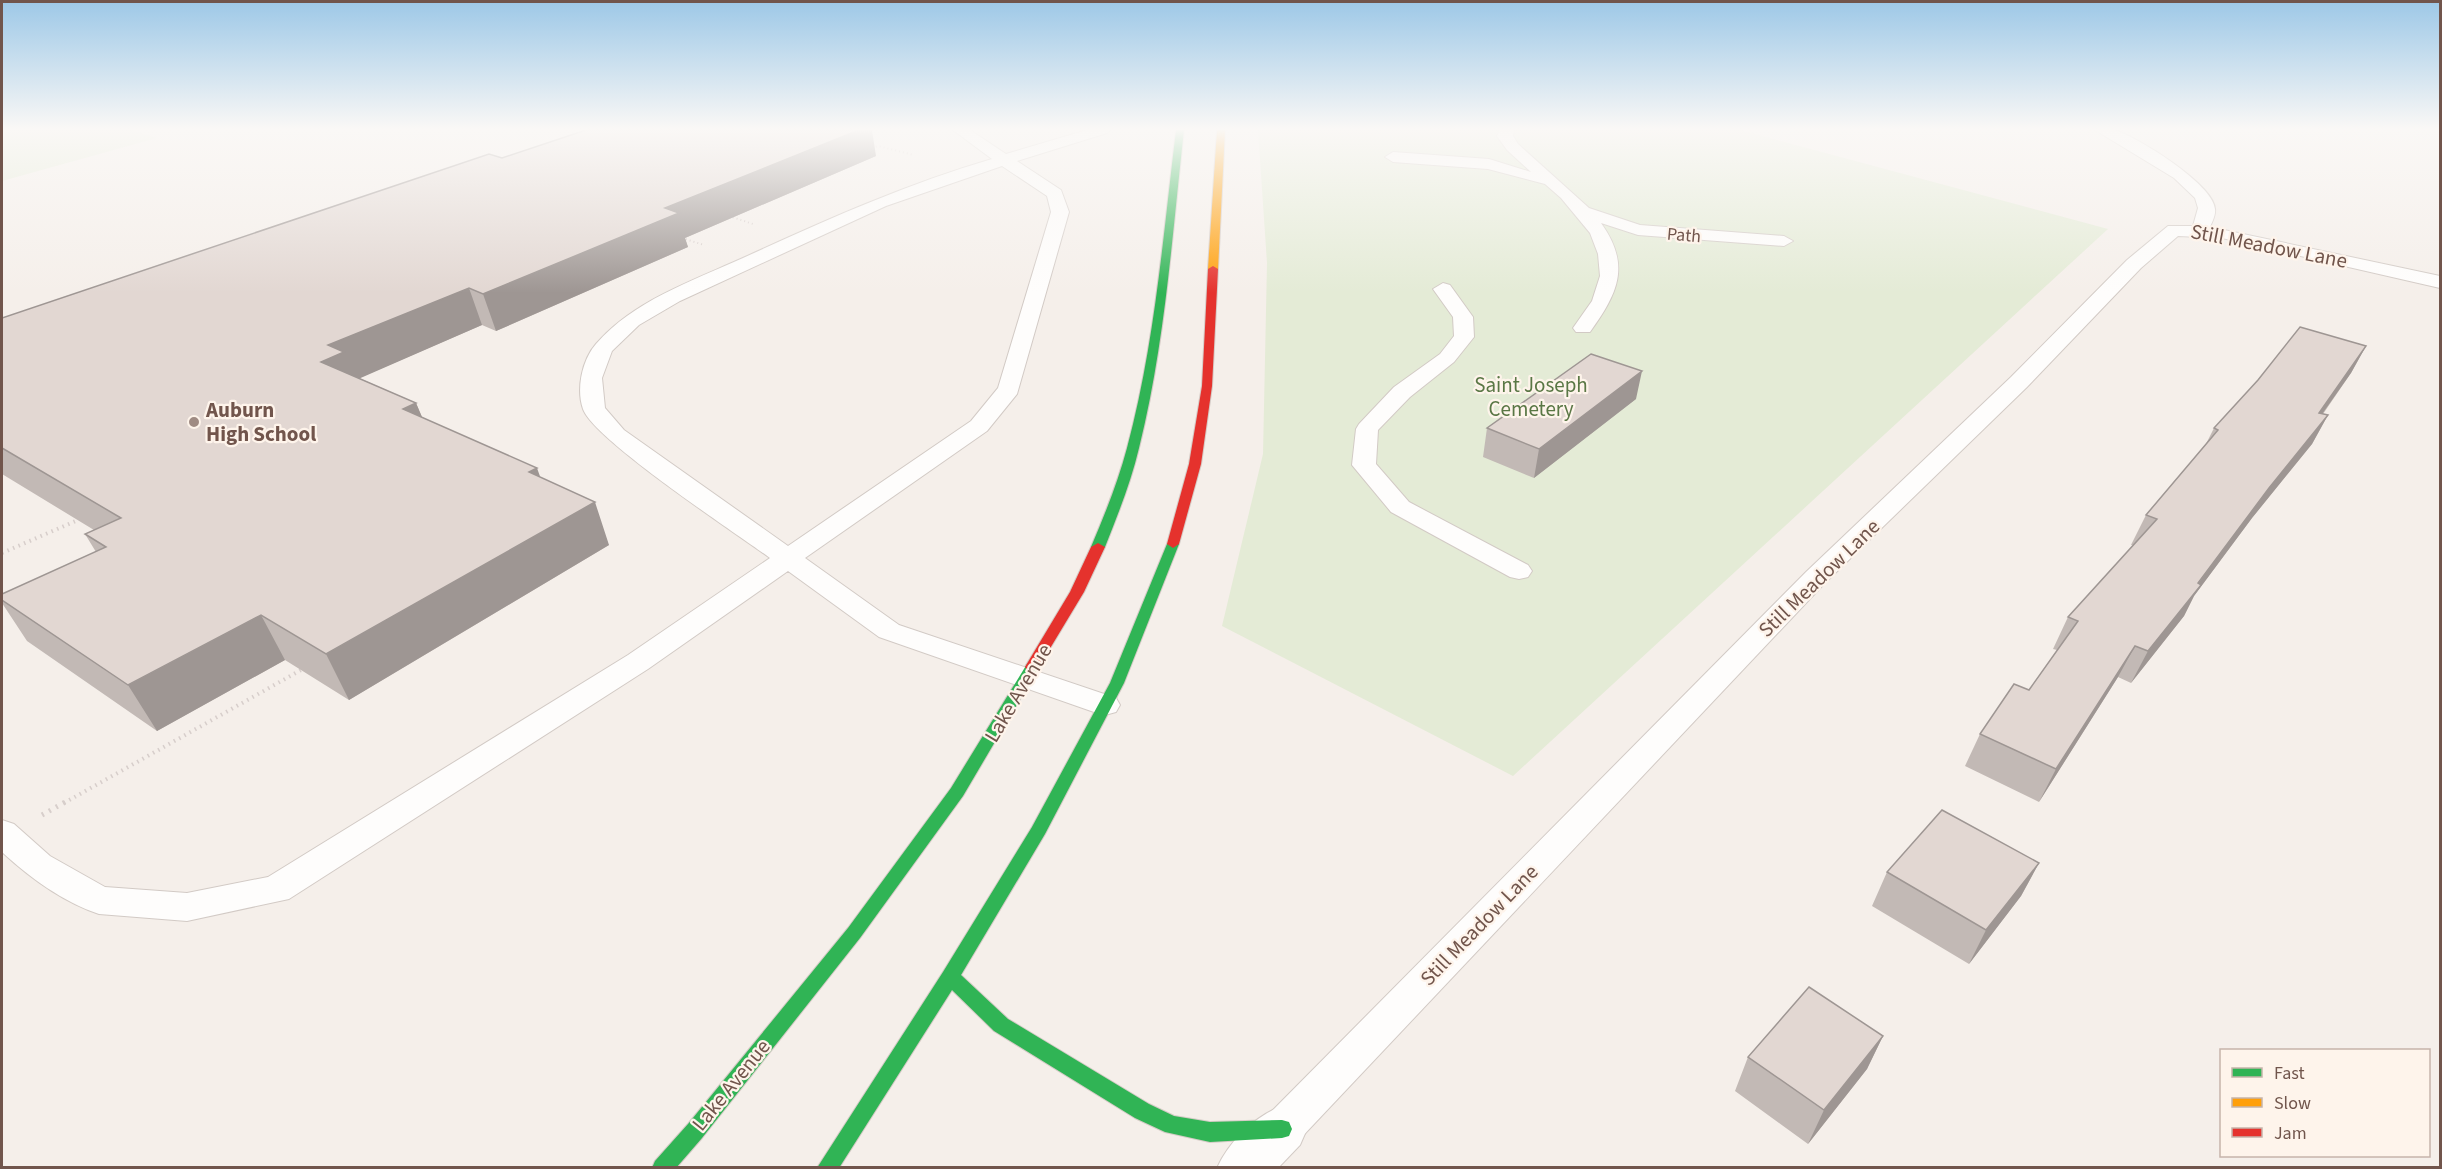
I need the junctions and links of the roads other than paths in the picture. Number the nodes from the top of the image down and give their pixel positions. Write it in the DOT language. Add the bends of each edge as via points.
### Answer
graph roads {
  1 [pos="932,185"];
  2 [pos="1041,185"];
  3 [pos="1172,185"];
  4 [pos="1218,185"];
  5 [pos="1551,185"];
  6 [pos="2192,185"];
  7 [pos="1555,186"];
  8 [pos="1587,213"];
  9 [pos="2200,230"];
  10 [pos="1784,241"];
  11 [pos="2440,282"];
  12 [pos="1443,289"];
  13 [pos="1583,328"];
  14 [pos="788,558"];
  15 [pos="1519,571"];
  16 [pos="1027,678"];
  17 [pos="1105,705"];
  18 [pos="3,835"];
  19 [pos="950,977"];
  20 [pos="1282,1129"];
  21 [pos="662,1167"];
  22 [pos="827,1167"];
  23 [pos="1243,1167"];
  1 -- 14 [label="lane" via="880,202 673,297 632,321 603,349 591,378 594,409 616,435"];
  2 -- 14 [label="lane" via="1055,194 1060,212 1009,389 978,426"];
  3 -- 16 [label="main road, Lake Avenue" via="1151,358 1124,479 1104,535 1077,592"];
  4 -- 17 [label="main road" via="1207,386 1195,464 1171,550"];
  5 -- 7 [label="lane, Path"];
  6 -- 9 [label="lane" via="2200,191 2207,207"];
  7 -- 8 [label="lane, Path"];
  8 -- 10 [label="lane, Path" via="1638,230"];
  8 -- 13 [label="lane, Path" via="1602,235 1609,269 1602,300"];
  9 -- 11 [label="lane, Still Meadow Lane"];
  9 -- 20 [label="lane, Still Meadow Lane" via="2174,230 2134,264 2011,390 1815,578"];
  12 -- 15 [label="lane" via="1463,317 1464,337 1447,358 1402,392 1367,429 1364,465 1401,507"];
  14 -- 16 [label="lane" via="889,631"];
  14 -- 18 [label="lane" via="638,662 277,889 187,907 99,900 38,865"];
  16 -- 17 [label="lane"];
  16 -- 21 [label="main road, Lake Avenue" via="957,792 854,933"];
  17 -- 19 [label="main road" via="1039,830"];
  19 -- 20 [label="main road" via="1001,1025 1142,1111 1172,1125 1210,1132"];
  19 -- 22 [label="main road"];
  20 -- 23 [label="street"];
}
